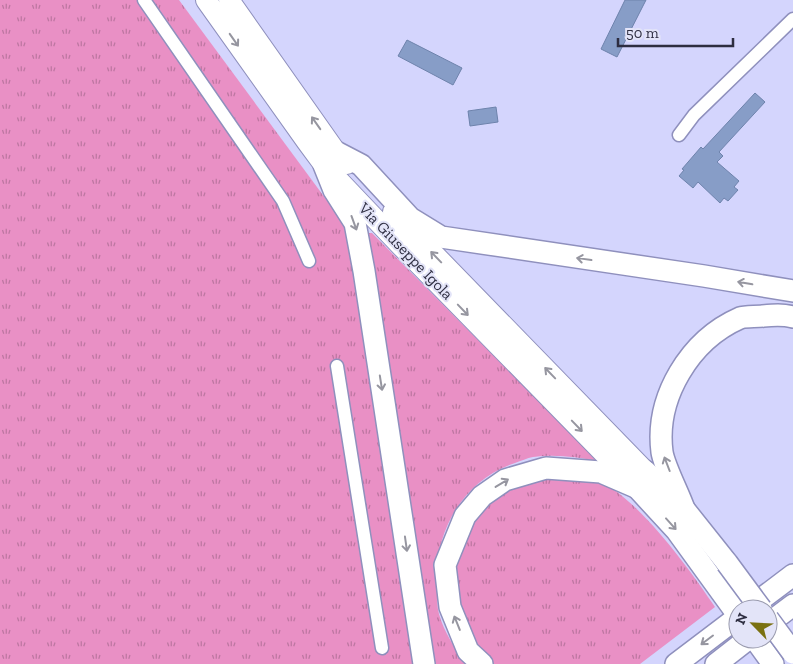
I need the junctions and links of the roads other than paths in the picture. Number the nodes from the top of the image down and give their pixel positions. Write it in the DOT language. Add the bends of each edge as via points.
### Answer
graph roads {
  1 [pos="144,0"];
  2 [pos="206,0"];
  3 [pos="228,0"];
  4 [pos="793,20"];
  5 [pos="679,135"];
  6 [pos="330,158"];
  7 [pos="310,261"];
  8 [pos="793,291"];
  9 [pos="793,317"];
  10 [pos="337,366"];
  11 [pos="638,480"];
  12 [pos="684,509"];
  13 [pos="793,556"];
  14 [pos="790,577"];
  15 [pos="754,599"];
  16 [pos="761,599"];
  17 [pos="728,602"];
  18 [pos="793,605"];
  19 [pos="778,616"];
  20 [pos="728,624"];
  21 [pos="778,633"];
  22 [pos="382,648"];
  23 [pos="735,649"];
  24 [pos="762,649"];
  25 [pos="793,653"];
  26 [pos="682,659"];
  27 [pos="424,664"];
  28 [pos="482,664"];
  29 [pos="669,664"];
  30 [pos="716,664"];
  31 [pos="773,664"];
  1 -- 7 [label="street" via="282,201"];
  2 -- 6 [label="main road, Via Giuseppe Igola, one-way"];
  6 -- 3 [label="main road, Via Giuseppe Igola, one-way"];
  4 -- 5 [label="street" via="694,114"];
  8 -- 6 [label="highway, one-way" via="441,237 410,218 361,165"];
  6 -- 11 [label="main road, Via Giuseppe Igola"];
  6 -- 27 [label="highway, one-way" via="334,190 355,223 357,232"];
  12 -- 9 [label="highway, one-way" via="662,453 666,401 683,367 698,347 742,318 785,314"];
  10 -- 22 [label="street"];
  11 -- 12 [label="highway"];
  11 -- 17 [label="highway, one-way"];
  28 -- 11 [label="highway, one-way" via="468,651 450,607 445,565 465,516 482,496 505,480 546,468 601,472"];
  12 -- 15 [label="highway, bridge"];
  13 -- 14 [label="highway"];
  14 -- 16 [label="highway"];
  18 -- 19 [label="highway"];
  20 -- 26 [label="highway, one-way"];
  21 -- 25 [label="highway, bridge"];
  23 -- 30 [label="highway"];
  24 -- 31 [label="highway"];
  26 -- 29 [label="highway"];
}
